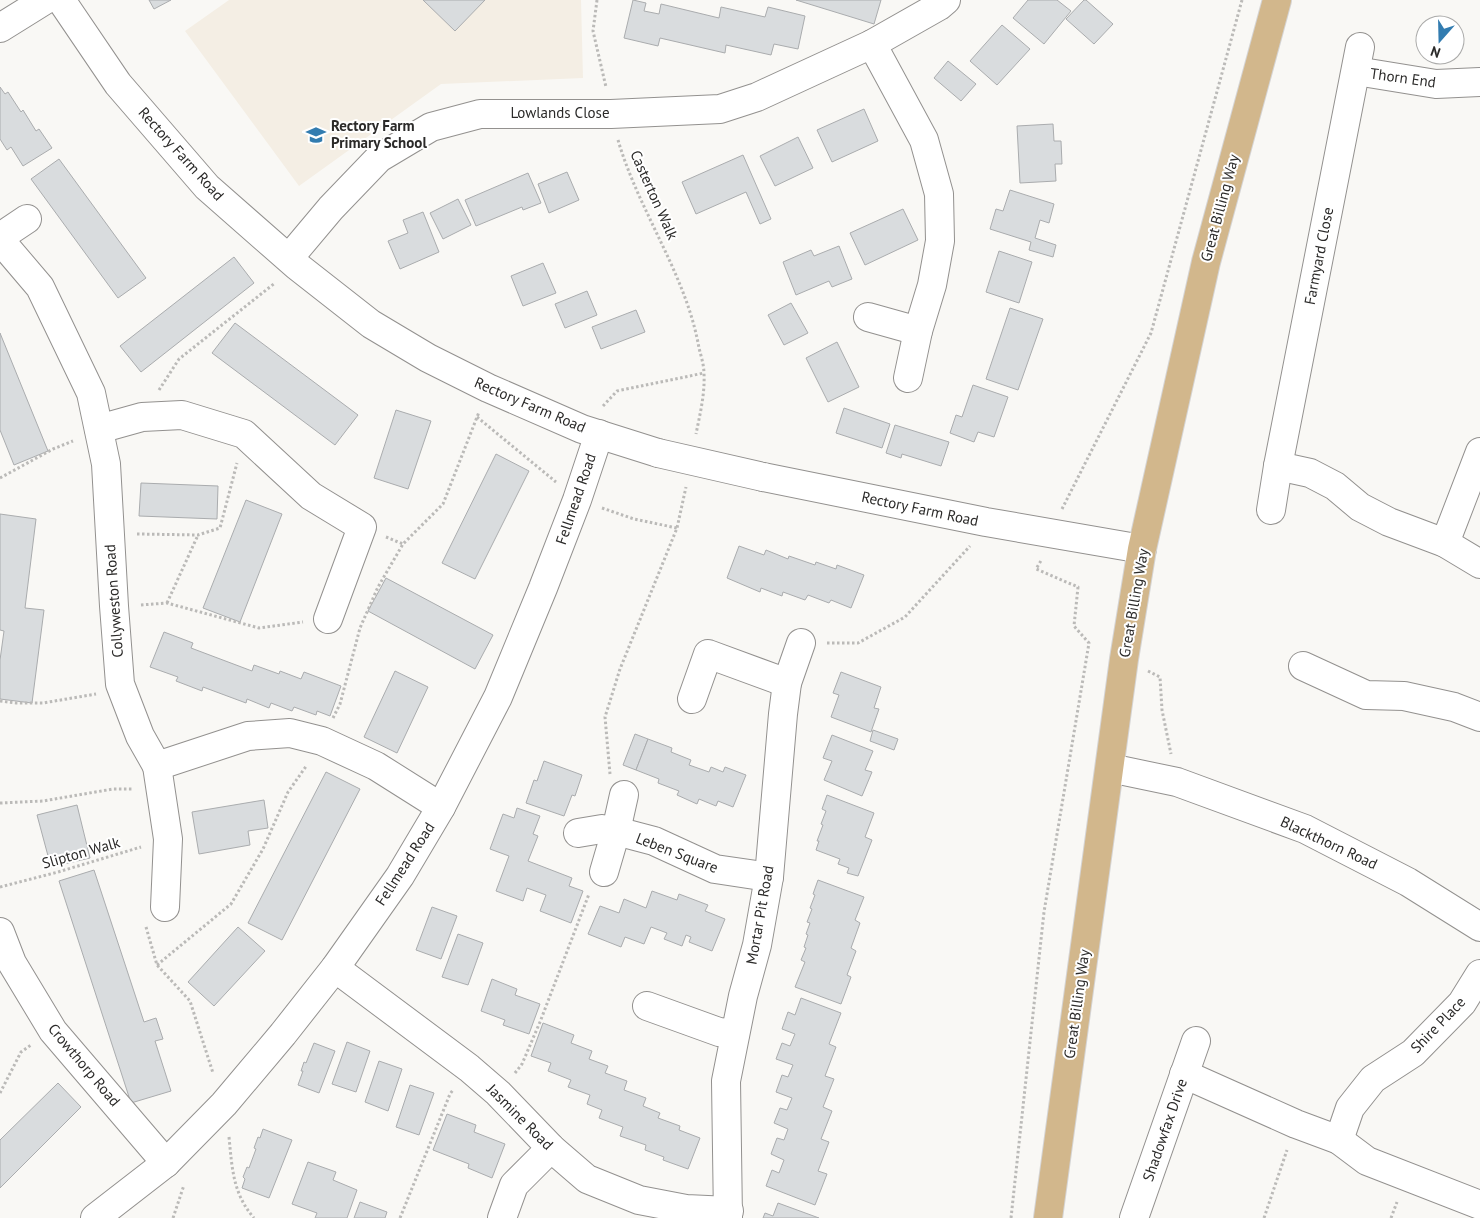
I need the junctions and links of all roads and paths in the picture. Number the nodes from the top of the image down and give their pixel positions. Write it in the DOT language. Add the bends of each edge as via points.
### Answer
graph roads {
  1 [pos="45,0"];
  2 [pos="61,0"];
  3 [pos="597,0"];
  4 [pos="946,0"];
  5 [pos="1242,0"];
  6 [pos="1277,0"];
  7 [pos="0,28"];
  8 [pos="872,44"];
  9 [pos="1358,59"];
  10 [pos="1480,82"];
  11 [pos="611,114"];
  12 [pos="27,219"];
  13 [pos="0,239"];
  14 [pos="293,262"];
  15 [pos="868,317"];
  16 [pos="918,331"];
  17 [pos="704,373"];
  18 [pos="908,378"];
  19 [pos="488,388"];
  20 [pos="704,397"];
  21 [pos="142,417"];
  22 [pos="477,417"];
  23 [pos="99,429"];
  24 [pos="590,432"];
  25 [pos="244,434"];
  26 [pos="1480,452"];
  27 [pos="1278,466"];
  28 [pos="0,478"];
  29 [pos="577,500"];
  30 [pos="1271,510"];
  31 [pos="986,522"];
  32 [pos="677,528"];
  33 [pos="110,534"];
  34 [pos="198,534"];
  35 [pos="1053,535"];
  36 [pos="1445,543"];
  37 [pos="1142,550"];
  38 [pos="1480,564"];
  39 [pos="167,603"];
  40 [pos="114,606"];
  41 [pos="328,619"];
  42 [pos="360,628"];
  43 [pos="801,643"];
  44 [pos="1124,659"];
  45 [pos="1303,666"];
  46 [pos="787,683"];
  47 [pos="122,689"];
  48 [pos="692,698"];
  49 [pos="0,701"];
  50 [pos="1480,718"];
  51 [pos="322,741"];
  52 [pos="1110,768"];
  53 [pos="158,778"];
  54 [pos="1178,782"];
  55 [pos="624,795"];
  56 [pos="0,803"];
  57 [pos="441,806"];
  58 [pos="616,831"];
  59 [pos="578,833"];
  60 [pos="168,839"];
  61 [pos="604,872"];
  62 [pos="769,877"];
  63 [pos="0,887"];
  64 [pos="165,907"];
  65 [pos="1480,927"];
  66 [pos="0,932"];
  67 [pos="157,964"];
  68 [pos="335,968"];
  69 [pos="1480,974"];
  70 [pos="647,1006"];
  71 [pos="53,1032"];
  72 [pos="735,1034"];
  73 [pos="1196,1041"];
  74 [pos="469,1068"];
  75 [pos="1184,1074"];
  76 [pos="0,1093"];
  77 [pos="224,1104"];
  78 [pos="1296,1124"];
  79 [pos="1339,1140"];
  80 [pos="551,1148"];
  81 [pos="166,1163"];
  82 [pos="1480,1205"];
  83 [pos="729,1215"];
  84 [pos="95,1218"];
  85 [pos="254,1218"];
  86 [pos="400,1218"];
  87 [pos="502,1218"];
  88 [pos="1011,1218"];
  89 [pos="1048,1218"];
  90 [pos="1134,1218"];
  91 [pos="1264,1218"];
  1 -- 7 [label="street"];
  2 -- 14 [label="street, Rectory Farm Road" via="118,84 207,187"];
  3 -- 11 [label="path, Casterton Walk" via="593,31"];
  4 -- 8 [label="street, Lowlands Close"];
  5 -- 35 [label="path" via="1151,333"];
  6 -- 37 [label="main road, Great Billing Way" via="1206,262"];
  8 -- 11 [label="street, Lowlands Close" via="757,97 720,109"];
  8 -- 16 [label="street" via="924,140 939,194 940,241 932,285"];
  9 -- 10 [label="street, Thorn End" via="1436,84"];
  9 -- 27 [label="street, Farmyard Close"];
  11 -- 14 [label="street, Lowlands Close" via="480,114 431,127 379,158 331,208"];
  11 -- 17 [label="path, Casterton Walk" via="625,162 676,273 696,328"];
  12 -- 13 [label="street, Collyweston Road"];
  13 -- 23 [label="street, Collyweston Road" via="40,287 91,393"];
  14 -- 19 [label="street, Rectory Farm Road" via="371,324"];
  14 -- 21 [label="path" via="179,359"];
  15 -- 16 [label="street"];
  16 -- 18 [label="street"];
  17 -- 20 [label="path, Casterton Walk"];
  17 -- 24 [label="path" via="617,391"];
  19 -- 22 [label="path"];
  19 -- 24 [label="street, Rectory Farm Road"];
  21 -- 23 [label="street"];
  21 -- 25 [label="street" via="182,415"];
  22 -- 29 [label="path"];
  22 -- 42 [label="path" via="442,504 403,544 378,587"];
  23 -- 28 [label="path"];
  23 -- 33 [label="street, Collyweston Road" via="106,464"];
  24 -- 29 [label="street, Fellmead Road"];
  24 -- 31 [label="street, Rectory Farm Road, bridge" via="658,453 763,477"];
  25 -- 34 [label="path" via="220,528"];
  25 -- 41 [label="street" via="312,496 362,527"];
  26 -- 36 [label="street"];
  27 -- 30 [label="street, Farmyard Close"];
  27 -- 36 [label="street" via="1310,473 1389,522"];
  29 -- 32 [label="path" via="634,519"];
  29 -- 57 [label="street, Fellmead Road" via="498,697"];
  31 -- 35 [label="street, Rectory Farm Road"];
  31 -- 43 [label="path" via="973,544 905,617 858,643"];
  33 -- 34 [label="path"];
  33 -- 40 [label="street, Collyweston Road"];
  34 -- 39 [label="path"];
  35 -- 37 [label="street, Rectory Farm Road"];
  35 -- 88 [label="path" via="1036,569 1078,587 1074,626 1089,643 1044,912"];
  36 -- 38 [label="street"];
  37 -- 44 [label="main road, Great Billing Way"];
  39 -- 40 [label="path"];
  39 -- 41 [label="path" via="259,628"];
  40 -- 47 [label="street, Collyweston Road"];
  41 -- 42 [label="path"];
  42 -- 51 [label="path" via="340,704"];
  43 -- 46 [label="street, Mortar Pit Road"];
  44 -- 52 [label="main road, Great Billing Way"];
  44 -- 54 [label="path" via="1160,677 1162,710"];
  45 -- 50 [label="street" via="1366,695 1404,696 1454,707"];
  46 -- 48 [label="street" via="708,654"];
  46 -- 62 [label="street, Mortar Pit Road"];
  47 -- 49 [label="path" via="43,703"];
  47 -- 53 [label="street, Collyweston Road"];
  51 -- 53 [label="street" via="290,733 248,736"];
  51 -- 57 [label="street" via="376,766"];
  51 -- 67 [label="path" via="288,792 263,849 231,904"];
  52 -- 54 [label="street, Blackthorn Road"];
  52 -- 89 [label="main road, Great Billing Way"];
  53 -- 56 [label="path" via="113,789"];
  53 -- 60 [label="street, Collyweston Road"];
  54 -- 65 [label="street, Blackthorn Road" via="1305,828 1408,882"];
  55 -- 58 [label="street, Leben Square"];
  57 -- 68 [label="street, Fellmead Road" via="400,876"];
  58 -- 59 [label="street" via="602,829"];
  58 -- 61 [label="street, Leben Square"];
  58 -- 62 [label="street, Leben Square" via="654,841 715,870"];
  60 -- 63 [label="path, Slipton Walk"];
  60 -- 64 [label="street, Collyweston Road"];
  62 -- 72 [label="street, Mortar Pit Road" via="758,945"];
  64 -- 67 [label="path" via="145,923"];
  66 -- 71 [label="street, Crowthorp Road" via="12,963"];
  67 -- 77 [label="path" via="190,1001"];
  68 -- 74 [label="street, Jasmine Road"];
  68 -- 77 [label="street, Fellmead Road"];
  69 -- 79 [label="street, Shire Place" via="1462,1003 1413,1053 1374,1079 1350,1108"];
  70 -- 72 [label="street" via="719,1032"];
  71 -- 76 [label="path" via="21,1052"];
  71 -- 81 [label="street, Crowthorp Road"];
  72 -- 83 [label="street, Mortar Pit Road" via="726,1081"];
  73 -- 75 [label="street, Shadowfax Drive"];
  74 -- 80 [label="street, Jasmine Road"];
  74 -- 86 [label="path" via="450,1094"];
  75 -- 78 [label="street"];
  75 -- 90 [label="street, Shadowfax Drive"];
  77 -- 81 [label="street, Fellmead Road"];
  77 -- 85 [label="path" via="233,1176 244,1207"];
  78 -- 79 [label="street"];
  78 -- 91 [label="path"];
  79 -- 82 [label="street" via="1367,1162"];
  80 -- 83 [label="street, Jasmine Road" via="587,1179 639,1200"];
  80 -- 87 [label="street" via="514,1185"];
  81 -- 84 [label="street, Fellmead Road"];
}
